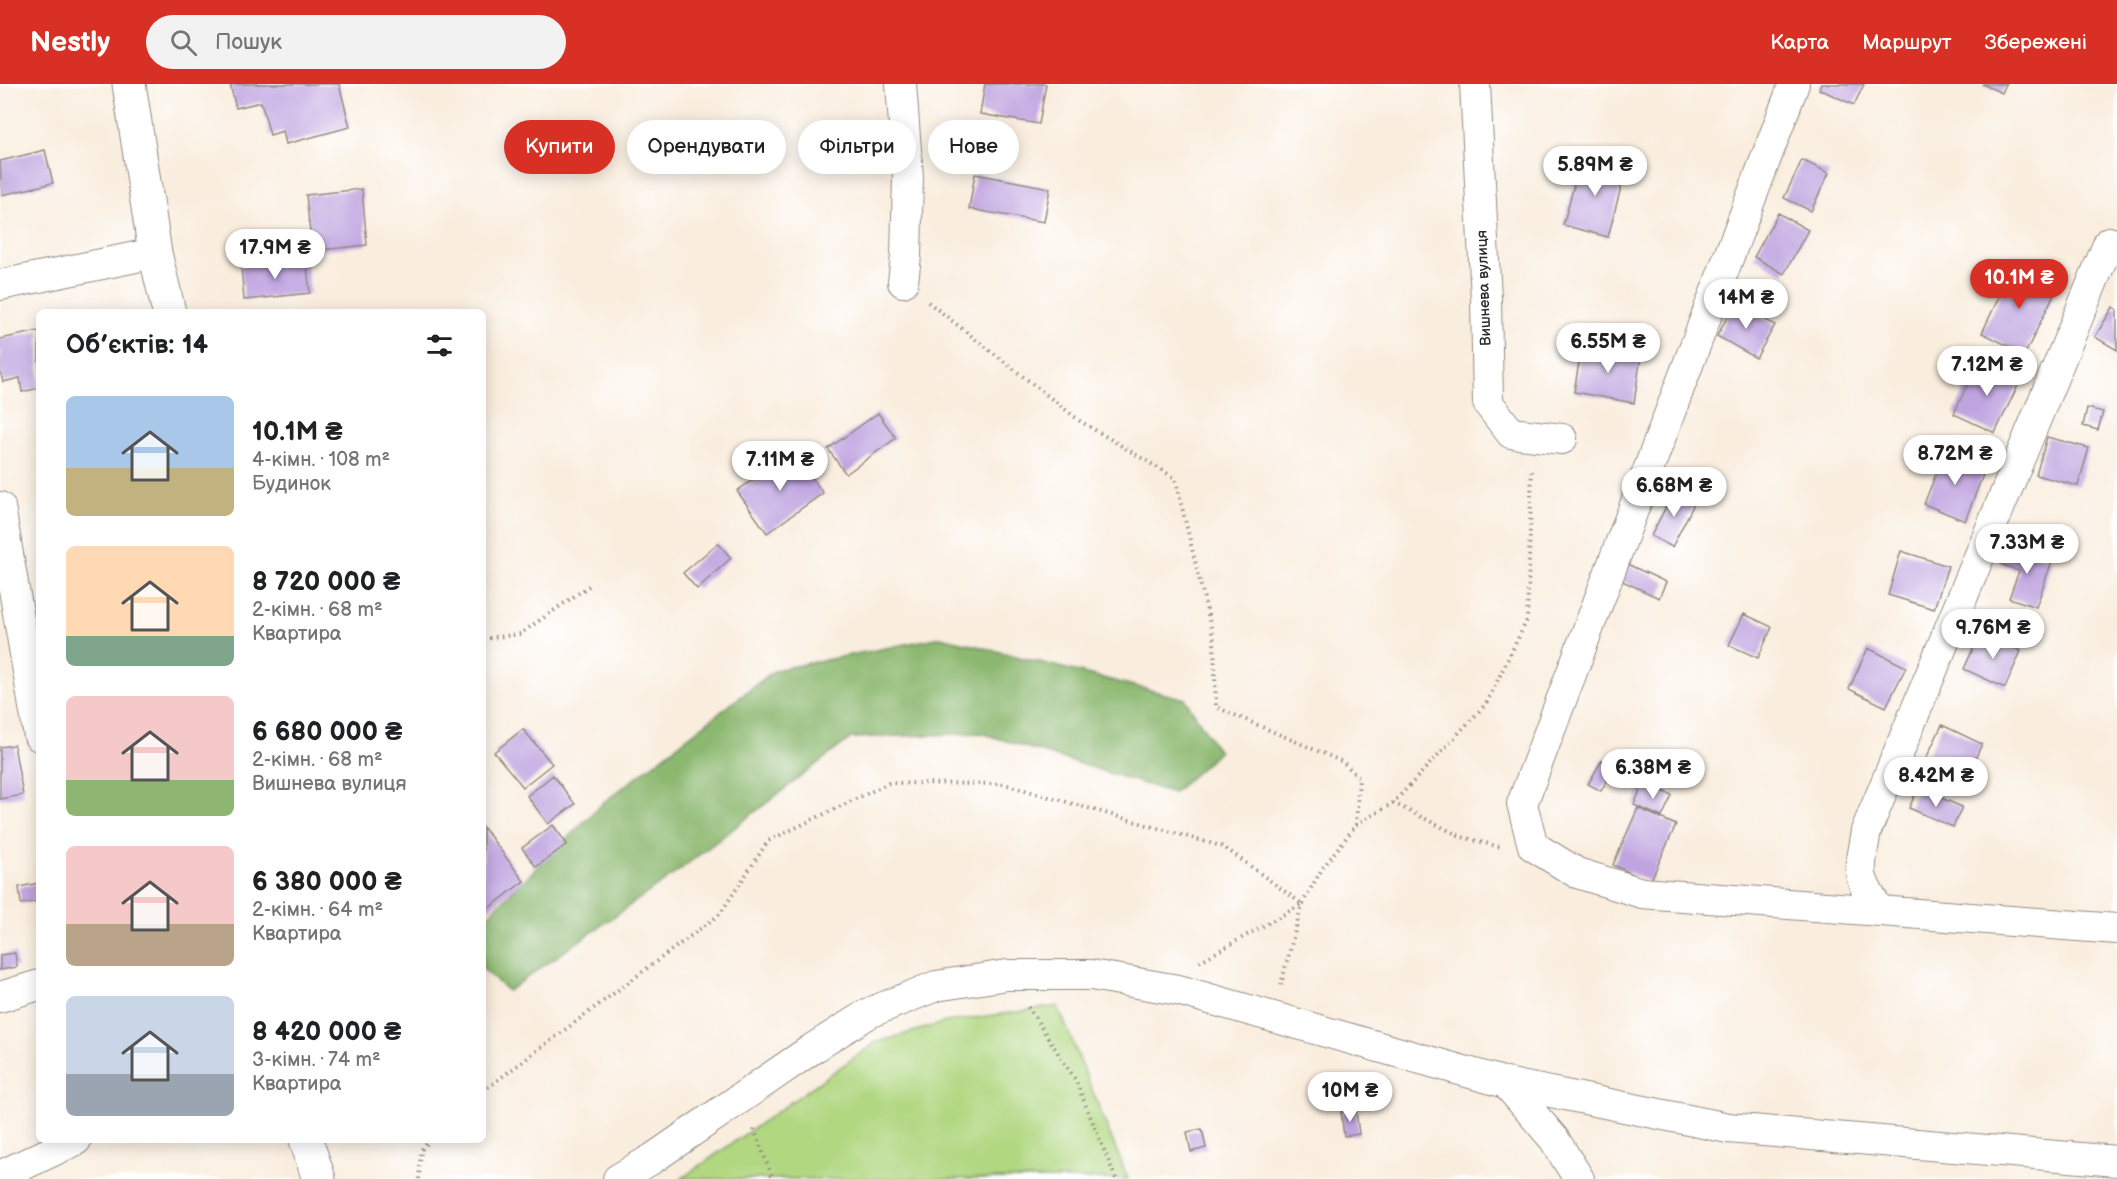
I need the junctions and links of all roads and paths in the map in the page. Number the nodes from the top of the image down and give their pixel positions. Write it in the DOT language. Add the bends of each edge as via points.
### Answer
graph roads {
  1 [pos="129,84"];
  2 [pos="901,84"];
  3 [pos="1474,84"];
  4 [pos="1794,84"];
  5 [pos="2117,248"];
  6 [pos="155,253"];
  7 [pos="903,282"];
  8 [pos="0,285"];
  9 [pos="168,309"];
  10 [pos="1547,437"];
  11 [pos="0,507"];
  12 [pos="589,586"];
  13 [pos="486,639"];
  14 [pos="36,718"];
  15 [pos="1393,803"];
  16 [pos="1356,825"];
  17 [pos="1533,846"];
  18 [pos="1302,904"];
  19 [pos="1879,910"];
  20 [pos="2117,929"];
  21 [pos="1007,975"];
  22 [pos="36,986"];
  23 [pos="1157,987"];
  24 [pos="0,997"];
  25 [pos="1272,1017"];
  26 [pos="1506,1083"];
  27 [pos="486,1089"];
  28 [pos="742,1097"];
  29 [pos="70,1143"];
  30 [pos="307,1143"];
  31 [pos="427,1143"];
  32 [pos="2117,1161"];
  33 [pos="0,1176"];
  34 [pos="319,1179"];
  35 [pos="419,1179"];
  36 [pos="618,1179"];
  37 [pos="773,1179"];
  38 [pos="1116,1179"];
  39 [pos="1579,1179"];
  1 -- 6 [label="street"];
  2 -- 7 [label="street" via="908,177"];
  3 -- 10 [label="street, Вишнева вулиця" via="1488,404 1511,434"];
  4 -- 17 [label="street" via="1522,804"];
  5 -- 19 [label="street" via="2109,242 1866,831 1859,872 1865,890"];
  6 -- 8 [label="street"];
  6 -- 9 [label="street"];
  7 -- 16 [label="path" via="1080,420 1175,478 1214,640 1216,707 1343,762 1359,778"];
  10 -- 15 [label="path" via="1527,620 1486,704"];
  11 -- 14 [label="street"];
  12 -- 13 [label="path" via="520,634"];
  15 -- 16 [label="path"];
  15 -- 17 [label="path" via="1462,837 1499,847"];
  16 -- 18 [label="path" via="1322,868"];
  17 -- 19 [label="street" via="1577,873 1642,893"];
  18 -- 23 [label="path"];
  18 -- 25 [label="path"];
  18 -- 27 [label="path" via="1224,847 1004,784 889,783 768,841 720,914"];
  19 -- 20 [label="street"];
  21 -- 23 [label="street" via="1091,975"];
  21 -- 28 [label="street" via="936,986 869,1013"];
  21 -- 38 [label="path" via="1075,1079"];
  22 -- 24 [label="street"];
  23 -- 25 [label="street"];
  25 -- 26 [label="street"];
  26 -- 32 [label="street" via="1728,1128"];
  26 -- 39 [label="street" via="1554,1139"];
  28 -- 36 [label="street"];
  28 -- 37 [label="path"];
  29 -- 33 [label="street"];
  30 -- 34 [label="street"];
  31 -- 35 [label="path" via="421,1150"];
}
